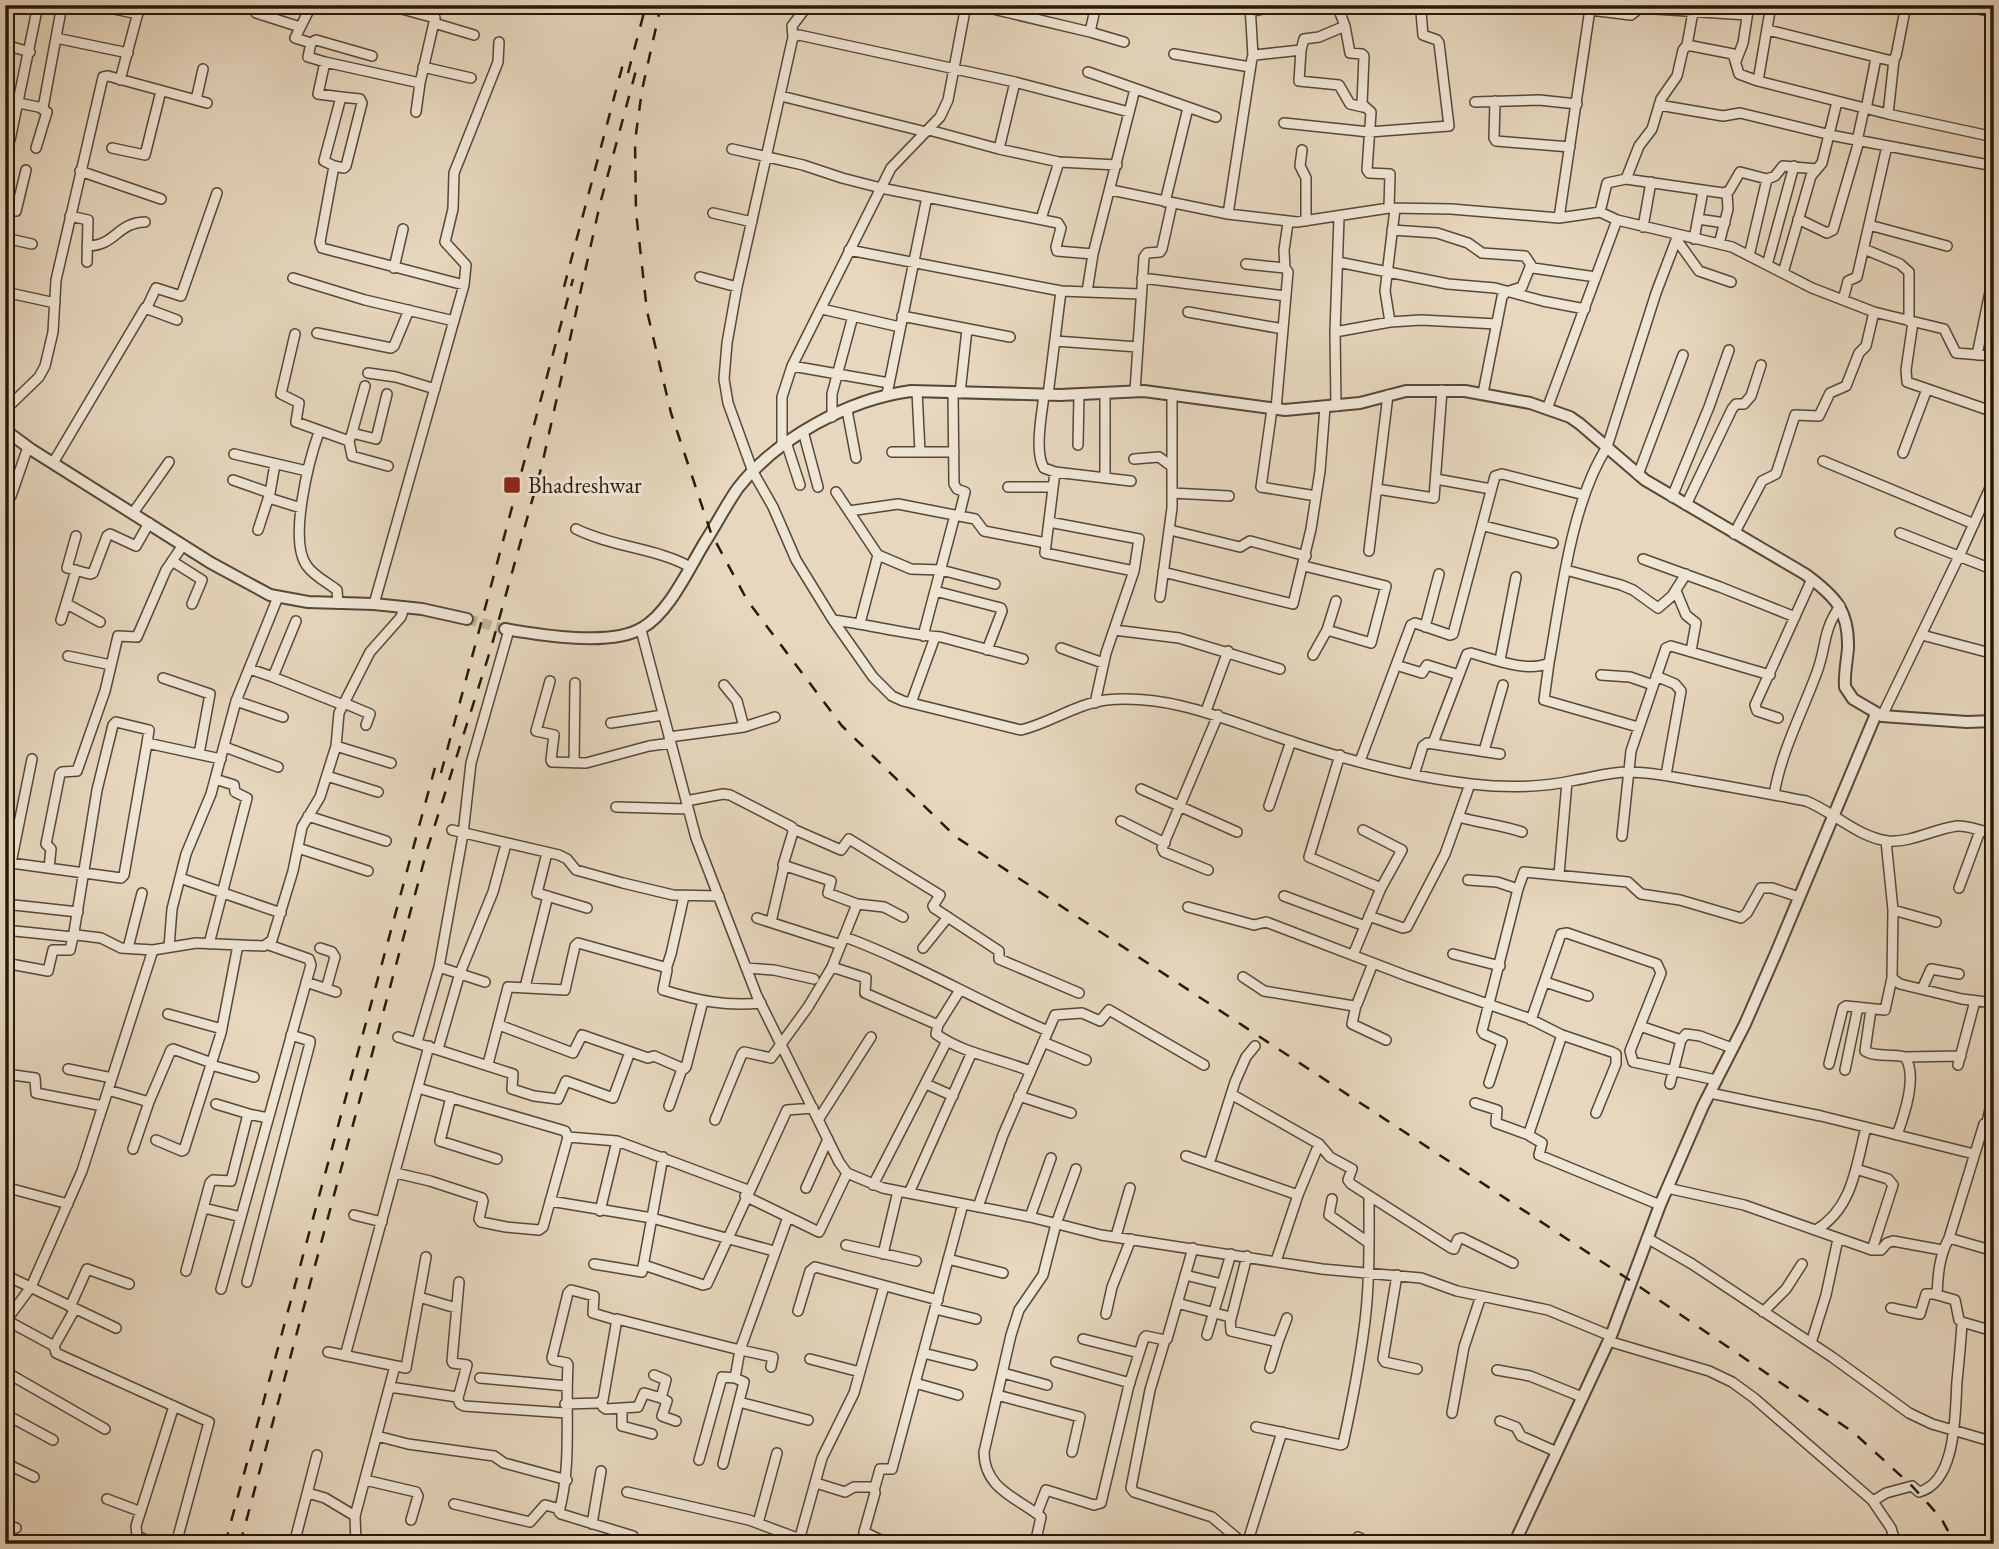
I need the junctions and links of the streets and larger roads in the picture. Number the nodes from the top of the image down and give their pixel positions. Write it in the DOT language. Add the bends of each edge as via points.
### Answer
graph roads {
  1 [pos="38,5"];
  2 [pos="62,5"];
  3 [pos="95,5"];
  4 [pos="305,5"];
  5 [pos="387,5"];
  6 [pos="808,5"];
  7 [pos="966,5"];
  8 [pos="976,5"];
  9 [pos="1096,5"];
  10 [pos="1277,5"];
  11 [pos="1336,5"];
  12 [pos="1771,5"];
  13 [pos="1906,5"];
  14 [pos="1960,5"];
  15 [pos="1251,8"];
  16 [pos="1589,8"];
  17 [pos="139,10"];
  18 [pos="1730,10"];
  19 [pos="1748,10"];
  20 [pos="1421,12"];
  21 [pos="1692,12"];
  22 [pos="1994,12"];
  23 [pos="256,13"];
  24 [pos="434,23"];
  25 [pos="1345,26"];
  26 [pos="300,27"];
  27 [pos="1768,30"];
  28 [pos="1090,32"];
  29 [pos="474,35"];
  30 [pos="793,37"];
  31 [pos="56,38"];
  32 [pos="499,42"];
  33 [pos="1124,42"];
  34 [pos="311,43"];
  35 [pos="5,45"];
  36 [pos="1687,45"];
  37 [pos="1301,50"];
  38 [pos="30,52"];
  39 [pos="128,53"];
  40 [pos="1174,54"];
  41 [pos="372,55"];
  42 [pos="1254,56"];
  43 [pos="1876,58"];
  44 [pos="1894,60"];
  45 [pos="1736,61"];
  46 [pos="325,62"];
  47 [pos="423,67"];
  48 [pos="1250,67"];
  49 [pos="203,69"];
  50 [pos="953,69"];
  51 [pos="1088,72"];
  52 [pos="471,78"];
  53 [pos="120,80"];
  54 [pos="1758,81"];
  55 [pos="1015,82"];
  56 [pos="420,83"];
  57 [pos="1135,89"];
  58 [pos="161,91"];
  59 [pos="781,96"];
  60 [pos="341,97"];
  61 [pos="196,100"];
  62 [pos="1495,101"];
  63 [pos="1475,102"];
  64 [pos="1837,102"];
  65 [pos="19,103"];
  66 [pos="207,103"];
  67 [pos="1577,104"];
  68 [pos="1659,106"];
  69 [pos="1363,107"];
  70 [pos="1188,108"];
  71 [pos="42,109"];
  72 [pos="1865,109"];
  73 [pos="416,112"];
  74 [pos="1129,112"];
  75 [pos="1888,114"];
  76 [pos="1216,117"];
  77 [pos="1284,123"];
  78 [pos="928,131"];
  79 [pos="1369,132"];
  80 [pos="1829,135"];
  81 [pos="1994,137"];
  82 [pos="1858,141"];
  83 [pos="5,143"];
  84 [pos="1887,146"];
  85 [pos="1570,147"];
  86 [pos="36,148"];
  87 [pos="112,148"];
  88 [pos="732,149"];
  89 [pos="999,149"];
  90 [pos="1302,150"];
  91 [pos="766,156"];
  92 [pos="1059,162"];
  93 [pos="1117,165"];
  94 [pos="334,166"];
  95 [pos="1794,166"];
  96 [pos="1994,166"];
  97 [pos="1817,169"];
  98 [pos="26,170"];
  99 [pos="80,171"];
  100 [pos="1626,179"];
  101 [pos="1767,180"];
  102 [pos="1651,183"];
  103 [pos="881,188"];
  104 [pos="1111,190"];
  105 [pos="1703,191"];
  106 [pos="217,193"];
  107 [pos="1727,193"];
  108 [pos="927,197"];
  109 [pos="161,199"];
  110 [pos="1169,203"];
  111 [pos="1392,208"];
  112 [pos="5,211"];
  113 [pos="1600,212"];
  114 [pos="713,213"];
  115 [pos="1228,214"];
  116 [pos="70,216"];
  117 [pos="1339,217"];
  118 [pos="1559,218"];
  119 [pos="1041,219"];
  120 [pos="1698,219"];
  121 [pos="1798,219"];
  122 [pos="1617,220"];
  123 [pos="1306,221"];
  124 [pos="145,222"];
  125 [pos="752,222"];
  126 [pos="1288,223"];
  127 [pos="1725,223"];
  128 [pos="1869,225"];
  129 [pos="1643,227"];
  130 [pos="403,229"];
  131 [pos="1392,230"];
  132 [pos="1677,237"];
  133 [pos="5,238"];
  134 [pos="1694,239"];
  135 [pos="32,244"];
  136 [pos="1719,244"];
  137 [pos="88,246"];
  138 [pos="1947,246"];
  139 [pos="1864,249"];
  140 [pos="849,250"];
  141 [pos="1093,254"];
  142 [pos="1749,256"];
  143 [pos="86,262"];
  144 [pos="1338,262"];
  145 [pos="913,264"];
  146 [pos="1246,264"];
  147 [pos="1767,265"];
  148 [pos="1530,267"];
  149 [pos="394,268"];
  150 [pos="1285,268"];
  151 [pos="1386,273"];
  152 [pos="1783,274"];
  153 [pos="700,277"];
  154 [pos="1596,277"];
  155 [pos="293,278"];
  156 [pos="1142,278"];
  157 [pos="1731,282"];
  158 [pos="464,285"];
  159 [pos="737,287"];
  160 [pos="1061,291"];
  161 [pos="5,292"];
  162 [pos="1087,292"];
  163 [pos="1506,292"];
  164 [pos="1990,292"];
  165 [pos="1140,294"];
  166 [pos="1286,296"];
  167 [pos="1843,300"];
  168 [pos="55,303"];
  169 [pos="146,307"];
  170 [pos="822,309"];
  171 [pos="1585,309"];
  172 [pos="409,310"];
  173 [pos="1188,312"];
  174 [pos="1874,312"];
  175 [pos="853,316"];
  176 [pos="902,316"];
  177 [pos="177,320"];
  178 [pos="454,321"];
  179 [pos="1911,321"];
  180 [pos="1390,322"];
  181 [pos="1497,324"];
  182 [pos="900,327"];
  183 [pos="1283,328"];
  184 [pos="967,329"];
  185 [pos="1335,332"];
  186 [pos="317,333"];
  187 [pos="295,334"];
  188 [pos="1010,337"];
  189 [pos="1055,341"];
  190 [pos="1138,346"];
  191 [pos="1728,350"];
  192 [pos="1683,355"];
  193 [pos="1977,355"];
  194 [pos="1994,356"];
  195 [pos="1761,365"];
  196 [pos="792,366"];
  197 [pos="368,373"];
  198 [pos="838,374"];
  199 [pos="365,386"];
  200 [pos="888,388"];
  201 [pos="435,389"];
  202 [pos="1927,389"];
  203 [pos="1442,390"];
  204 [pos="917,391"];
  205 [pos="1135,391"];
  206 [pos="956,393"];
  207 [pos="1105,393"];
  208 [pos="1483,393"];
  209 [pos="387,394"];
  210 [pos="1079,394"];
  211 [pos="1172,394"];
  212 [pos="1046,395"];
  213 [pos="1388,395"];
  214 [pos="1331,407"];
  215 [pos="1274,409"];
  216 [pos="1547,409"];
  217 [pos="5,410"];
  218 [pos="847,410"];
  219 [pos="1994,412"];
  220 [pos="832,417"];
  221 [pos="5,430"];
  222 [pos="803,431"];
  223 [pos="319,432"];
  224 [pos="351,437"];
  225 [pos="784,443"];
  226 [pos="1078,445"];
  227 [pos="1606,447"];
  228 [pos="34,451"];
  229 [pos="892,452"];
  230 [pos="920,452"];
  231 [pos="954,452"];
  232 [pos="1903,453"];
  233 [pos="234,454"];
  234 [pos="856,458"];
  235 [pos="1134,459"];
  236 [pos="169,461"];
  237 [pos="1823,461"];
  238 [pos="53,463"];
  239 [pos="275,464"];
  240 [pos="388,466"];
  241 [pos="1171,466"];
  242 [pos="307,471"];
  243 [pos="752,472"];
  244 [pos="1055,472"];
  245 [pos="1637,475"];
  246 [pos="1105,478"];
  247 [pos="1436,479"];
  248 [pos="1994,479"];
  249 [pos="233,480"];
  250 [pos="1131,481"];
  251 [pos="800,485"];
  252 [pos="818,487"];
  253 [pos="1008,487"];
  254 [pos="1053,487"];
  255 [pos="1377,489"];
  256 [pos="1491,489"];
  257 [pos="836,492"];
  258 [pos="1172,493"];
  259 [pos="1584,495"];
  260 [pos="269,496"];
  261 [pos="1229,496"];
  262 [pos="1316,496"];
  263 [pos="1672,497"];
  264 [pos="5,502"];
  265 [pos="1686,505"];
  266 [pos="301,508"];
  267 [pos="849,511"];
  268 [pos="133,513"];
  269 [pos="957,515"];
  270 [pos="1049,522"];
  271 [pos="149,523"];
  272 [pos="1974,524"];
  273 [pos="1484,526"];
  274 [pos="576,529"];
  275 [pos="258,530"];
  276 [pos="1170,530"];
  277 [pos="1900,533"];
  278 [pos="1734,534"];
  279 [pos="76,536"];
  280 [pos="1046,543"];
  281 [pos="1553,543"];
  282 [pos="183,545"];
  283 [pos="1369,551"];
  284 [pos="878,555"];
  285 [pos="1959,557"];
  286 [pos="1643,559"];
  287 [pos="172,561"];
  288 [pos="1305,561"];
  289 [pos="690,567"];
  290 [pos="76,570"];
  291 [pos="941,570"];
  292 [pos="1566,570"];
  293 [pos="1994,570"];
  294 [pos="1134,571"];
  295 [pos="1163,572"];
  296 [pos="1439,574"];
  297 [pos="1686,574"];
  298 [pos="1516,577"];
  299 [pos="1812,579"];
  300 [pos="995,583"];
  301 [pos="935,591"];
  302 [pos="1676,591"];
  303 [pos="278,597"];
  304 [pos="1160,597"];
  305 [pos="1336,601"];
  306 [pos="338,603"];
  307 [pos="67,604"];
  308 [pos="192,604"];
  309 [pos="373,604"];
  310 [pos="1840,606"];
  311 [pos="404,607"];
  312 [pos="1795,617"];
  313 [pos="467,619"];
  314 [pos="61,620"];
  315 [pos="833,620"];
  316 [pos="296,621"];
  317 [pos="100,622"];
  318 [pos="860,623"];
  319 [pos="1425,627"];
  320 [pos="507,630"];
  321 [pos="641,630"];
  322 [pos="1114,630"];
  323 [pos="1327,630"];
  324 [pos="1922,635"];
  325 [pos="923,636"];
  326 [pos="935,637"];
  327 [pos="1061,648"];
  328 [pos="987,650"];
  329 [pos="1227,651"];
  330 [pos="1691,651"];
  331 [pos="1994,654"];
  332 [pos="1313,655"];
  333 [pos="68,656"];
  334 [pos="1023,659"];
  335 [pos="1500,660"];
  336 [pos="1103,663"];
  337 [pos="1549,663"];
  338 [pos="111,665"];
  339 [pos="1396,665"];
  340 [pos="250,669"];
  341 [pos="1280,669"];
  342 [pos="1459,675"];
  343 [pos="1601,675"];
  344 [pos="1770,675"];
  345 [pos="273,677"];
  346 [pos="163,678"];
  347 [pos="550,681"];
  348 [pos="1655,681"];
  349 [pos="575,683"];
  350 [pos="724,685"];
  351 [pos="1503,685"];
  352 [pos="236,701"];
  353 [pos="911,703"];
  354 [pos="1095,703"];
  355 [pos="344,704"];
  356 [pos="1206,711"];
  357 [pos="663,715"];
  358 [pos="1218,715"];
  359 [pos="1879,715"];
  360 [pos="775,716"];
  361 [pos="283,717"];
  362 [pos="1778,718"];
  363 [pos="1994,721"];
  364 [pos="611,723"];
  365 [pos="366,724"];
  366 [pos="744,727"];
  367 [pos="1638,727"];
  368 [pos="670,740"];
  369 [pos="1291,741"];
  370 [pos="147,743"];
  371 [pos="1433,743"];
  372 [pos="336,746"];
  373 [pos="225,747"];
  374 [pos="1484,751"];
  375 [pos="199,754"];
  376 [pos="1500,754"];
  377 [pos="1340,755"];
  378 [pos="32,759"];
  379 [pos="221,759"];
  380 [pos="1360,761"];
  381 [pos="391,763"];
  382 [pos="574,763"];
  383 [pos="278,767"];
  384 [pos="1628,772"];
  385 [pos="1413,775"];
  386 [pos="1666,775"];
  387 [pos="327,776"];
  388 [pos="215,779"];
  389 [pos="1567,782"];
  390 [pos="1470,784"];
  391 [pos="1141,789"];
  392 [pos="378,792"];
  393 [pos="1774,795"];
  394 [pos="687,805"];
  395 [pos="1269,806"];
  396 [pos="616,807"];
  397 [pos="1179,807"];
  398 [pos="1832,814"];
  399 [pos="308,816"];
  400 [pos="1459,817"];
  401 [pos="1121,821"];
  402 [pos="793,829"];
  403 [pos="452,830"];
  404 [pos="1363,830"];
  405 [pos="1980,831"];
  406 [pos="1237,832"];
  407 [pos="1522,832"];
  408 [pos="1994,833"];
  409 [pos="463,834"];
  410 [pos="1622,836"];
  411 [pos="386,841"];
  412 [pos="1886,841"];
  413 [pos="1164,843"];
  414 [pos="506,844"];
  415 [pos="298,848"];
  416 [pos="547,853"];
  417 [pos="784,866"];
  418 [pos="49,868"];
  419 [pos="1208,870"];
  420 [pos="368,871"];
  421 [pos="84,872"];
  422 [pos="1559,874"];
  423 [pos="180,878"];
  424 [pos="1468,880"];
  425 [pos="1381,888"];
  426 [pos="1959,888"];
  427 [pos="1518,890"];
  428 [pos="142,892"];
  429 [pos="221,892"];
  430 [pos="684,895"];
  431 [pos="719,896"];
  432 [pos="1284,896"];
  433 [pos="548,897"];
  434 [pos="1799,897"];
  435 [pos="5,904"];
  436 [pos="857,904"];
  437 [pos="1188,907"];
  438 [pos="587,908"];
  439 [pos="1893,910"];
  440 [pos="78,912"];
  441 [pos="281,913"];
  442 [pos="1369,916"];
  443 [pos="903,917"];
  444 [pos="948,917"];
  445 [pos="757,918"];
  446 [pos="771,922"];
  447 [pos="1936,922"];
  448 [pos="1365,926"];
  449 [pos="5,930"];
  450 [pos="74,935"];
  451 [pos="843,941"];
  452 [pos="209,944"];
  453 [pos="238,945"];
  454 [pos="269,945"];
  455 [pos="169,947"];
  456 [pos="128,948"];
  457 [pos="320,948"];
  458 [pos="923,948"];
  459 [pos="153,950"];
  460 [pos="1453,954"];
  461 [pos="1353,955"];
  462 [pos="5,962"];
  463 [pos="1373,963"];
  464 [pos="1500,966"];
  465 [pos="439,967"];
  466 [pos="832,967"];
  467 [pos="746,968"];
  468 [pos="666,969"];
  469 [pos="460,973"];
  470 [pos="1959,974"];
  471 [pos="1243,977"];
  472 [pos="1892,978"];
  473 [pos="814,979"];
  474 [pos="306,982"];
  475 [pos="485,982"];
  476 [pos="1545,982"];
  477 [pos="525,987"];
  478 [pos="326,989"];
  479 [pos="1922,989"];
  480 [pos="960,990"];
  481 [pos="336,992"];
  482 [pos="1079,993"];
  483 [pos="1588,996"];
  484 [pos="703,1001"];
  485 [pos="1975,1001"];
  486 [pos="761,1003"];
  487 [pos="1994,1003"];
  488 [pos="1356,1005"];
  489 [pos="1490,1005"];
  490 [pos="1858,1007"];
  491 [pos="1871,1009"];
  492 [pos="168,1014"];
  493 [pos="1531,1020"];
  494 [pos="499,1025"];
  495 [pos="938,1025"];
  496 [pos="1640,1026"];
  497 [pos="222,1029"];
  498 [pos="1048,1031"];
  499 [pos="291,1035"];
  500 [pos="1562,1035"];
  501 [pos="398,1037"];
  502 [pos="871,1037"];
  503 [pos="1386,1040"];
  504 [pos="1681,1040"];
  505 [pos="947,1041"];
  506 [pos="417,1042"];
  507 [pos="1043,1042"];
  508 [pos="782,1045"];
  509 [pos="1255,1046"];
  510 [pos="434,1047"];
  511 [pos="1732,1048"];
  512 [pos="631,1052"];
  513 [pos="971,1052"];
  514 [pos="1905,1058"];
  515 [pos="1086,1060"];
  516 [pos="212,1064"];
  517 [pos="488,1064"];
  518 [pos="1829,1064"];
  519 [pos="1204,1065"];
  520 [pos="68,1069"];
  521 [pos="682,1069"];
  522 [pos="1845,1070"];
  523 [pos="1030,1071"];
  524 [pos="1673,1071"];
  525 [pos="6,1074"];
  526 [pos="254,1077"];
  527 [pos="112,1078"];
  528 [pos="1716,1080"];
  529 [pos="1489,1083"];
  530 [pos="926,1084"];
  531 [pos="1670,1084"];
  532 [pos="418,1088"];
  533 [pos="108,1090"];
  534 [pos="1994,1091"];
  535 [pos="1710,1093"];
  536 [pos="1231,1094"];
  537 [pos="953,1096"];
  538 [pos="1020,1096"];
  539 [pos="451,1097"];
  540 [pos="149,1102"];
  541 [pos="1475,1102"];
  542 [pos="216,1104"];
  543 [pos="103,1106"];
  544 [pos="668,1106"];
  545 [pos="813,1108"];
  546 [pos="1071,1113"];
  547 [pos="1596,1113"];
  548 [pos="249,1114"];
  549 [pos="268,1118"];
  550 [pos="715,1120"];
  551 [pos="818,1120"];
  552 [pos="1990,1122"];
  553 [pos="1866,1127"];
  554 [pos="1529,1135"];
  555 [pos="1898,1135"];
  556 [pos="568,1137"];
  557 [pos="828,1139"];
  558 [pos="156,1140"];
  559 [pos="617,1141"];
  560 [pos="1319,1144"];
  561 [pos="133,1149"];
  562 [pos="1975,1154"];
  563 [pos="1186,1156"];
  564 [pos="663,1157"];
  565 [pos="1051,1158"];
  566 [pos="497,1159"];
  567 [pos="1209,1164"];
  568 [pos="1076,1169"];
  569 [pos="1856,1169"];
  570 [pos="396,1173"];
  571 [pos="847,1173"];
  572 [pos="873,1185"];
  573 [pos="5,1187"];
  574 [pos="806,1188"];
  575 [pos="1130,1188"];
  576 [pos="1667,1188"];
  577 [pos="898,1191"];
  578 [pos="747,1193"];
  579 [pos="909,1193"];
  580 [pos="1298,1195"];
  581 [pos="1369,1196"];
  582 [pos="1332,1199"];
  583 [pos="550,1201"];
  584 [pos="68,1204"];
  585 [pos="963,1204"];
  586 [pos="1660,1205"];
  587 [pos="978,1207"];
  588 [pos="204,1208"];
  589 [pos="600,1211"];
  590 [pos="354,1215"];
  591 [pos="241,1217"];
  592 [pos="788,1217"];
  593 [pos="1030,1217"];
  594 [pos="652,1219"];
  595 [pos="383,1222"];
  596 [pos="1056,1224"];
  597 [pos="1816,1230"];
  598 [pos="1116,1237"];
  599 [pos="727,1238"];
  600 [pos="1647,1238"];
  601 [pos="1948,1238"];
  602 [pos="1131,1239"];
  603 [pos="1838,1239"];
  604 [pos="1369,1243"];
  605 [pos="846,1245"];
  606 [pos="1193,1248"];
  607 [pos="1872,1250"];
  608 [pos="1942,1250"];
  609 [pos="774,1251"];
  610 [pos="1994,1251"];
  611 [pos="883,1254"];
  612 [pos="1231,1254"];
  613 [pos="1247,1256"];
  614 [pos="426,1257"];
  615 [pos="948,1259"];
  616 [pos="916,1261"];
  617 [pos="1276,1261"];
  618 [pos="1513,1263"];
  619 [pos="594,1264"];
  620 [pos="1802,1264"];
  621 [pos="643,1265"];
  622 [pos="186,1271"];
  623 [pos="1003,1272"];
  624 [pos="1369,1274"];
  625 [pos="5,1275"];
  626 [pos="1185,1275"];
  627 [pos="1397,1275"];
  628 [pos="247,1282"];
  629 [pos="458,1282"];
  630 [pos="129,1284"];
  631 [pos="1222,1284"];
  632 [pos="884,1286"];
  633 [pos="30,1289"];
  634 [pos="221,1289"];
  635 [pos="1937,1295"];
  636 [pos="1481,1296"];
  637 [pos="419,1297"];
  638 [pos="1177,1303"];
  639 [pos="937,1304"];
  640 [pos="72,1308"];
  641 [pos="456,1308"];
  642 [pos="1891,1308"];
  643 [pos="798,1311"];
  644 [pos="1213,1312"];
  645 [pos="1763,1312"];
  646 [pos="1107,1314"];
  647 [pos="1287,1318"];
  648 [pos="976,1319"];
  649 [pos="1231,1319"];
  650 [pos="6,1321"];
  651 [pos="616,1321"];
  652 [pos="1962,1322"];
  653 [pos="116,1328"];
  654 [pos="1993,1331"];
  655 [pos="1208,1335"];
  656 [pos="1083,1339"];
  657 [pos="1609,1339"];
  658 [pos="1165,1340"];
  659 [pos="1278,1342"];
  660 [pos="1811,1343"];
  661 [pos="54,1346"];
  662 [pos="741,1350"];
  663 [pos="328,1352"];
  664 [pos="923,1353"];
  665 [pos="1139,1353"];
  666 [pos="345,1356"];
  667 [pos="810,1359"];
  668 [pos="1056,1362"];
  669 [pos="972,1364"];
  670 [pos="395,1366"];
  671 [pos="771,1367"];
  672 [pos="1270,1368"];
  673 [pos="1417,1369"];
  674 [pos="1497,1370"];
  675 [pos="860,1372"];
  676 [pos="1003,1373"];
  677 [pos="654,1375"];
  678 [pos="480,1378"];
  679 [pos="735,1378"];
  680 [pos="915,1383"];
  681 [pos="1130,1383"];
  682 [pos="5,1385"];
  683 [pos="1047,1385"];
  684 [pos="567,1386"];
  685 [pos="390,1387"];
  686 [pos="958,1395"];
  687 [pos="998,1395"];
  688 [pos="1582,1397"];
  689 [pos="458,1398"];
  690 [pos="660,1398"];
  691 [pos="601,1402"];
  692 [pos="739,1402"];
  693 [pos="174,1406"];
  694 [pos="622,1408"];
  695 [pos="566,1409"];
  696 [pos="1452,1413"];
  697 [pos="5,1414"];
  698 [pos="807,1420"];
  699 [pos="676,1421"];
  700 [pos="1500,1421"];
  701 [pos="1256,1427"];
  702 [pos="105,1429"];
  703 [pos="1954,1431"];
  704 [pos="1282,1432"];
  705 [pos="652,1434"];
  706 [pos="377,1436"];
  707 [pos="53,1440"];
  708 [pos="1994,1442"];
  709 [pos="1072,1452"];
  710 [pos="1557,1452"];
  711 [pos="777,1453"];
  712 [pos="317,1455"];
  713 [pos="699,1460"];
  714 [pos="5,1463"];
  715 [pos="723,1464"];
  716 [pos="601,1472"];
  717 [pos="34,1477"];
  718 [pos="365,1480"];
  719 [pos="566,1480"];
  720 [pos="816,1483"];
  721 [pos="874,1488"];
  722 [pos="627,1492"];
  723 [pos="308,1493"];
  724 [pos="107,1499"];
  725 [pos="1873,1501"];
  726 [pos="454,1504"];
  727 [pos="560,1509"];
  728 [pos="139,1511"];
  729 [pos="1037,1513"];
  730 [pos="355,1516"];
  731 [pos="411,1520"];
  732 [pos="758,1523"];
  733 [pos="592,1524"];
  734 [pos="5,1526"];
  735 [pos="16,1528"];
  736 [pos="1358,1536"];
  737 [pos="799,1541"];
  738 [pos="637,1543"];
  739 [pos="154,1544"];
  740 [pos="176,1544"];
  741 [pos="294,1544"];
  742 [pos="339,1544"];
  743 [pos="350,1544"];
  744 [pos="356,1544"];
  745 [pos="889,1544"];
  746 [pos="1035,1544"];
  747 [pos="1246,1544"];
  748 [pos="1372,1544"];
  749 [pos="1440,1544"];
  750 [pos="1449,1544"];
  751 [pos="1514,1544"];
  752 [pos="1896,1544"];
  1 -- 38 [label="street"];
  2 -- 31 [label="street"];
  3 -- 17 [label="street"];
  4 -- 26 [label="street" via="309,9"];
  5 -- 24 [label="street" via="433,17"];
  6 -- 30 [label="street" via="792,26"];
  7 -- 50 [label="street"];
  8 -- 28 [label="street"];
  9 -- 28 [label="street"];
  10 -- 15 [label="street"];
  11 -- 25 [label="street"];
  12 -- 27 [label="street"];
  13 -- 44 [label="street"];
  14 -- 22 [label="street"];
  15 -- 42 [label="street"];
  16 -- 21 [label="street" via="1627,15 1640,8"];
  16 -- 67 [label="street"];
  17 -- 39 [label="street"];
  18 -- 19 [label="street"];
  18 -- 21 [label="street"];
  19 -- 45 [label="street"];
  20 -- 79 [label="street" via="1423,34 1439,43 1450,125"];
  21 -- 36 [label="street"];
  23 -- 26 [label="street"];
  24 -- 29 [label="street"];
  24 -- 47 [label="street"];
  25 -- 37 [label="street" via="1304,39"];
  25 -- 69 [label="street" via="1350,53 1363,55"];
  26 -- 34 [label="street" via="295,39"];
  27 -- 43 [label="street"];
  27 -- 54 [label="street"];
  28 -- 33 [label="street"];
  30 -- 50 [label="street"];
  30 -- 59 [label="street"];
  31 -- 39 [label="street"];
  31 -- 71 [label="street"];
  32 -- 158 [label="street" via="498,62 453,177 453,209 445,242 466,265"];
  34 -- 41 [label="street" via="316,40"];
  34 -- 46 [label="street" via="307,57"];
  35 -- 38 [label="street"];
  36 -- 45 [label="street" via="1730,53"];
  36 -- 68 [label="street" via="1677,76"];
  37 -- 42 [label="street"];
  37 -- 69 [label="street" via="1299,81 1337,85 1350,104"];
  38 -- 65 [label="street"];
  39 -- 53 [label="street"];
  40 -- 48 [label="street"];
  42 -- 48 [label="street"];
  43 -- 44 [label="street"];
  43 -- 72 [label="street"];
  44 -- 75 [label="street"];
  45 -- 54 [label="street" via="1739,74"];
  46 -- 56 [label="street"];
  46 -- 60 [label="street" via="318,93"];
  47 -- 52 [label="street"];
  47 -- 56 [label="street"];
  48 -- 115 [label="street"];
  49 -- 61 [label="street"];
  50 -- 55 [label="street"];
  50 -- 78 [label="street" via="945,108"];
  51 -- 57 [label="street"];
  53 -- 58 [label="street"];
  53 -- 99 [label="street" via="108,76 102,80"];
  54 -- 64 [label="street"];
  55 -- 74 [label="street"];
  55 -- 89 [label="street"];
  56 -- 73 [label="street"];
  57 -- 70 [label="street"];
  57 -- 74 [label="street"];
  58 -- 61 [label="street"];
  58 -- 87 [label="street" via="145,155"];
  59 -- 78 [label="street"];
  59 -- 91 [label="street"];
  60 -- 94 [label="street" via="324,160"];
  60 -- 94 [label="street" via="362,103 346,166"];
  61 -- 66 [label="street"];
  62 -- 63 [label="street"];
  62 -- 67 [label="street"];
  62 -- 85 [label="street" via="1496,141"];
  64 -- 72 [label="street"];
  64 -- 80 [label="street"];
  65 -- 71 [label="street"];
  65 -- 83 [label="street" via="10,140"];
  67 -- 85 [label="street"];
  68 -- 80 [label="street" via="1723,116 1740,113"];
  68 -- 100 [label="street" via="1651,133 1639,146"];
  69 -- 79 [label="street" via="1371,112"];
  70 -- 76 [label="street"];
  70 -- 110 [label="street"];
  71 -- 86 [label="street" via="47,111"];
  72 -- 75 [label="street"];
  72 -- 82 [label="street"];
  74 -- 93 [label="street"];
  75 -- 81 [label="street"];
  77 -- 79 [label="street"];
  78 -- 89 [label="street"];
  78 -- 103 [label="street" via="896,161"];
  79 -- 111 [label="street" via="1367,170 1390,174"];
  80 -- 82 [label="street"];
  80 -- 97 [label="street"];
  82 -- 84 [label="street"];
  82 -- 121 [label="street" via="1833,230 1827,233"];
  84 -- 96 [label="street"];
  84 -- 128 [label="street"];
  85 -- 118 [label="street"];
  88 -- 91 [label="street"];
  89 -- 92 [label="street"];
  90 -- 123 [label="street"];
  91 -- 103 [label="street"];
  91 -- 125 [label="street"];
  92 -- 93 [label="street"];
  92 -- 119 [label="street"];
  93 -- 104 [label="street"];
  94 -- 149 [label="street" via="322,248"];
  95 -- 97 [label="street"];
  95 -- 101 [label="street" via="1780,167"];
  95 -- 147 [label="street"];
  97 -- 121 [label="street"];
  98 -- 112 [label="street" via="16,211"];
  99 -- 109 [label="street"];
  99 -- 116 [label="street"];
  100 -- 102 [label="street"];
  100 -- 113 [label="street" via="1607,183"];
  101 -- 107 [label="street" via="1740,172"];
  101 -- 142 [label="street"];
  102 -- 105 [label="street"];
  102 -- 129 [label="street"];
  103 -- 108 [label="street"];
  103 -- 140 [label="street"];
  104 -- 110 [label="street"];
  104 -- 141 [label="street"];
  105 -- 107 [label="street"];
  105 -- 120 [label="street"];
  106 -- 169 [label="street" via="181,296 156,288"];
  107 -- 127 [label="street"];
  108 -- 119 [label="street"];
  108 -- 145 [label="street"];
  110 -- 115 [label="street"];
  110 -- 156 [label="street" via="1162,249 1145,254"];
  111 -- 117 [label="street"];
  111 -- 118 [label="street"];
  111 -- 131 [label="street"];
  113 -- 118 [label="street"];
  113 -- 122 [label="street"];
  114 -- 125 [label="street"];
  115 -- 126 [label="street"];
  116 -- 137 [label="street" via="88,220"];
  116 -- 168 [label="street"];
  117 -- 123 [label="street"];
  117 -- 144 [label="street"];
  119 -- 141 [label="street" via="1061,226 1057,251"];
  120 -- 127 [label="street"];
  120 -- 134 [label="street"];
  121 -- 152 [label="street"];
  122 -- 129 [label="street"];
  122 -- 154 [label="street"];
  123 -- 126 [label="street"];
  124 -- 137 [label="street" via="130,224 102,245"];
  125 -- 159 [label="street"];
  126 -- 150 [label="street"];
  127 -- 136 [label="street"];
  128 -- 138 [label="street"];
  128 -- 139 [label="street"];
  129 -- 132 [label="street"];
  130 -- 149 [label="street"];
  131 -- 148 [label="street" via="1437,233 1482,253 1523,256"];
  131 -- 151 [label="street"];
  132 -- 134 [label="street"];
  132 -- 157 [label="street" via="1699,271"];
  132 -- 227 [label="street"];
  133 -- 135 [label="street"];
  134 -- 136 [label="street"];
  136 -- 142 [label="street"];
  137 -- 143 [label="street"];
  139 -- 167 [label="street" via="1857,277 1847,281"];
  139 -- 179 [label="street" via="1909,272"];
  140 -- 145 [label="street"];
  140 -- 170 [label="street"];
  141 -- 162 [label="street"];
  142 -- 147 [label="street"];
  144 -- 151 [label="street"];
  144 -- 185 [label="street"];
  145 -- 160 [label="street"];
  145 -- 176 [label="street"];
  146 -- 150 [label="street"];
  147 -- 152 [label="street"];
  148 -- 154 [label="street"];
  148 -- 163 [label="street" via="1522,287"];
  149 -- 158 [label="street"];
  150 -- 166 [label="street"];
  151 -- 163 [label="street"];
  151 -- 180 [label="street"];
  152 -- 167 [label="street"];
  153 -- 159 [label="street"];
  154 -- 171 [label="street"];
  155 -- 172 [label="street"];
  156 -- 165 [label="street"];
  156 -- 166 [label="street"];
  158 -- 178 [label="street"];
  159 -- 243 [label="street" via="724,379"];
  160 -- 162 [label="street"];
  160 -- 189 [label="street"];
  161 -- 168 [label="street"];
  162 -- 165 [label="street"];
  163 -- 171 [label="street"];
  163 -- 181 [label="street"];
  164 -- 193 [label="street"];
  165 -- 190 [label="street"];
  166 -- 183 [label="street"];
  167 -- 174 [label="street"];
  168 -- 217 [label="street" via="43,372"];
  169 -- 177 [label="street"];
  169 -- 238 [label="street"];
  170 -- 175 [label="street"];
  170 -- 196 [label="street"];
  171 -- 216 [label="street"];
  172 -- 178 [label="street"];
  172 -- 186 [label="street" via="391,348"];
  173 -- 183 [label="street"];
  174 -- 179 [label="street"];
  174 -- 278 [label="street" via="1866,346 1846,386 1830,393 1819,416 1795,415 1776,474 1762,481"];
  175 -- 182 [label="street"];
  175 -- 198 [label="street"];
  176 -- 182 [label="street"];
  176 -- 184 [label="street"];
  178 -- 201 [label="street"];
  179 -- 193 [label="street" via="1944,329 1956,353"];
  179 -- 202 [label="street" via="1905,379"];
  180 -- 181 [label="street"];
  180 -- 185 [label="street"];
  181 -- 208 [label="street"];
  182 -- 200 [label="street"];
  183 -- 215 [label="street"];
  184 -- 188 [label="street"];
  184 -- 206 [label="street"];
  185 -- 214 [label="street"];
  187 -- 223 [label="street" via="281,394 299,403 296,422"];
  189 -- 190 [label="street"];
  189 -- 212 [label="street"];
  190 -- 205 [label="street"];
  191 -- 263 [label="street"];
  192 -- 245 [label="street"];
  193 -- 194 [label="street"];
  195 -- 265 [label="street" via="1751,396 1732,409"];
  196 -- 198 [label="street"];
  196 -- 225 [label="street" via="782,397"];
  197 -- 201 [label="street"];
  198 -- 200 [label="street"];
  198 -- 220 [label="street"];
  199 -- 224 [label="street"];
  200 -- 204 [label="street"];
  200 -- 218 [label="street"];
  201 -- 309 [label="street"];
  202 -- 219 [label="street"];
  202 -- 232 [label="street"];
  203 -- 208 [label="street"];
  203 -- 213 [label="street"];
  203 -- 247 [label="street"];
  204 -- 206 [label="street"];
  204 -- 230 [label="street"];
  205 -- 207 [label="street"];
  205 -- 211 [label="street"];
  206 -- 212 [label="street"];
  206 -- 231 [label="street"];
  207 -- 210 [label="street"];
  207 -- 246 [label="street"];
  208 -- 216 [label="street"];
  209 -- 224 [label="street" via="376,439"];
  210 -- 212 [label="street"];
  210 -- 226 [label="street"];
  211 -- 215 [label="street"];
  211 -- 241 [label="street"];
  212 -- 244 [label="street" via="1040,457 1044,468"];
  213 -- 214 [label="street"];
  213 -- 255 [label="street"];
  214 -- 215 [label="street"];
  214 -- 262 [label="street"];
  215 -- 262 [label="street" via="1261,487"];
  216 -- 227 [label="street" via="1580,424"];
  218 -- 220 [label="street"];
  218 -- 234 [label="street"];
  220 -- 222 [label="street"];
  221 -- 228 [label="street"];
  222 -- 225 [label="street"];
  222 -- 252 [label="street"];
  223 -- 224 [label="street"];
  223 -- 242 [label="street"];
  224 -- 240 [label="street" via="352,456"];
  225 -- 243 [label="street"];
  225 -- 251 [label="street"];
  227 -- 245 [label="street"];
  227 -- 259 [label="street"];
  228 -- 238 [label="street"];
  228 -- 264 [label="street"];
  229 -- 230 [label="street"];
  230 -- 231 [label="street"];
  231 -- 269 [label="street" via="954,484 965,492"];
  233 -- 239 [label="street"];
  235 -- 241 [label="street" via="1159,457"];
  236 -- 268 [label="street"];
  237 -- 272 [label="street"];
  238 -- 268 [label="street"];
  239 -- 242 [label="street"];
  239 -- 260 [label="street"];
  241 -- 258 [label="street"];
  242 -- 266 [label="street"];
  243 -- 289 [label="street"];
  243 -- 315 [label="street" via="796,560"];
  244 -- 246 [label="street"];
  244 -- 254 [label="street"];
  245 -- 263 [label="street"];
  246 -- 250 [label="street"];
  247 -- 255 [label="street" via="1433,498"];
  247 -- 256 [label="street"];
  248 -- 272 [label="street"];
  249 -- 260 [label="street"];
  253 -- 254 [label="street"];
  254 -- 270 [label="street"];
  255 -- 283 [label="street"];
  256 -- 259 [label="street" via="1495,476 1502,474"];
  256 -- 273 [label="street"];
  257 -- 267 [label="street"];
  258 -- 261 [label="street"];
  258 -- 276 [label="street"];
  259 -- 292 [label="street"];
  260 -- 266 [label="street"];
  260 -- 275 [label="street"];
  262 -- 288 [label="street"];
  263 -- 265 [label="street"];
  265 -- 278 [label="street"];
  266 -- 306 [label="street" via="303,558 309,569 337,590"];
  267 -- 269 [label="street" via="898,504"];
  267 -- 284 [label="street"];
  268 -- 271 [label="street"];
  269 -- 280 [label="street" via="975,519 984,531"];
  269 -- 291 [label="street"];
  270 -- 280 [label="street"];
  270 -- 294 [label="street" via="1137,538"];
  271 -- 282 [label="street"];
  271 -- 290 [label="street" via="136,546 110,534 92,574"];
  272 -- 285 [label="street"];
  273 -- 281 [label="street"];
  273 -- 319 [label="street" via="1453,634"];
  274 -- 289 [label="street"];
  276 -- 288 [label="street" via="1240,548 1250,541"];
  276 -- 295 [label="street"];
  277 -- 285 [label="street"];
  278 -- 299 [label="street"];
  279 -- 290 [label="street" via="67,567"];
  280 -- 294 [label="street" via="1046,554"];
  282 -- 287 [label="street"];
  282 -- 303 [label="street" via="256,589"];
  284 -- 291 [label="street" via="911,569"];
  284 -- 318 [label="street"];
  285 -- 293 [label="street"];
  285 -- 324 [label="street"];
  286 -- 297 [label="street"];
  287 -- 308 [label="street" via="202,581"];
  287 -- 338 [label="street" via="137,637 118,636"];
  288 -- 295 [label="street" via="1291,605"];
  288 -- 323 [label="street" via="1386,586 1371,643"];
  289 -- 321 [label="street" via="664,608"];
  290 -- 307 [label="street"];
  291 -- 300 [label="street"];
  291 -- 301 [label="street"];
  292 -- 302 [label="street" via="1621,585 1658,608"];
  292 -- 337 [label="street"];
  294 -- 322 [label="street"];
  295 -- 304 [label="street"];
  296 -- 319 [label="street"];
  297 -- 302 [label="street"];
  297 -- 312 [label="street"];
  298 -- 335 [label="street"];
  299 -- 310 [label="street"];
  299 -- 312 [label="street"];
  301 -- 325 [label="street"];
  301 -- 328 [label="street" via="1001,608"];
  302 -- 330 [label="street" via="1686,615 1696,623"];
  303 -- 306 [label="street"];
  303 -- 340 [label="street"];
  305 -- 323 [label="street"];
  306 -- 309 [label="street"];
  307 -- 314 [label="street"];
  307 -- 317 [label="street"];
  309 -- 311 [label="street"];
  310 -- 359 [label="street" via="1847,632 1845,687 1853,699"];
  310 -- 393 [label="street" via="1826,630 1818,671 1779,766"];
  311 -- 313 [label="street"];
  311 -- 355 [label="street" via="401,617 370,652"];
  312 -- 344 [label="street"];
  315 -- 318 [label="street"];
  315 -- 353 [label="street" via="873,677 892,696"];
  316 -- 345 [label="street"];
  318 -- 325 [label="street"];
  319 -- 339 [label="street" via="1411,625"];
  320 -- 321 [label="street" via="583,638"];
  320 -- 409 [label="street" via="471,763"];
  321 -- 357 [label="street"];
  322 -- 329 [label="street" via="1179,638"];
  322 -- 336 [label="street"];
  323 -- 332 [label="street"];
  324 -- 331 [label="street"];
  324 -- 359 [label="street"];
  325 -- 326 [label="street"];
  326 -- 328 [label="street"];
  326 -- 353 [label="street"];
  327 -- 336 [label="street"];
  328 -- 334 [label="street"];
  329 -- 341 [label="street"];
  329 -- 356 [label="street"];
  330 -- 344 [label="street"];
  330 -- 348 [label="street" via="1668,647"];
  333 -- 338 [label="street"];
  335 -- 337 [label="street" via="1520,665"];
  335 -- 342 [label="street" via="1469,653"];
  336 -- 354 [label="street"];
  337 -- 367 [label="street" via="1544,700"];
  338 -- 418 [label="street" via="77,771 60,774 46,844 51,849"];
  339 -- 342 [label="street" via="1422,673 1427,665"];
  339 -- 380 [label="street"];
  340 -- 345 [label="street"];
  340 -- 352 [label="street"];
  342 -- 371 [label="street"];
  343 -- 348 [label="street"];
  344 -- 362 [label="street" via="1755,709"];
  345 -- 355 [label="street"];
  346 -- 375 [label="street" via="210,694"];
  347 -- 382 [label="street" via="536,731 554,735 551,761"];
  348 -- 367 [label="street"];
  348 -- 386 [label="street" via="1675,684 1681,691"];
  349 -- 382 [label="street"];
  350 -- 366 [label="street" via="737,701"];
  351 -- 374 [label="street"];
  352 -- 361 [label="street"];
  352 -- 373 [label="street"];
  353 -- 354 [label="street" via="1021,730"];
  354 -- 356 [label="street" via="1160,702"];
  355 -- 365 [label="street" via="370,714"];
  355 -- 372 [label="street"];
  356 -- 358 [label="street"];
  357 -- 364 [label="street"];
  357 -- 368 [label="street"];
  358 -- 369 [label="street"];
  358 -- 397 [label="street"];
  359 -- 363 [label="street"];
  359 -- 398 [label="street"];
  360 -- 366 [label="street"];
  366 -- 368 [label="street"];
  367 -- 384 [label="street"];
  368 -- 382 [label="street"];
  368 -- 394 [label="street"];
  369 -- 377 [label="street"];
  369 -- 395 [label="street"];
  370 -- 375 [label="street"];
  370 -- 421 [label="street" via="124,875"];
  370 -- 421 [label="street" via="149,730 113,724"];
  371 -- 374 [label="street"];
  371 -- 385 [label="street" via="1423,746"];
  372 -- 381 [label="street"];
  372 -- 387 [label="street"];
  373 -- 379 [label="street"];
  373 -- 383 [label="street"];
  374 -- 376 [label="street"];
  375 -- 379 [label="street"];
  377 -- 380 [label="street"];
  377 -- 425 [label="street" via="1309,856"];
  378 -- 418 [label="street" via="10,862"];
  379 -- 388 [label="street"];
  380 -- 385 [label="street"];
  384 -- 386 [label="street"];
  384 -- 389 [label="street"];
  384 -- 410 [label="street"];
  385 -- 390 [label="street"];
  386 -- 393 [label="street"];
  387 -- 392 [label="street"];
  387 -- 399 [label="street"];
  388 -- 423 [label="street"];
  388 -- 429 [label="street" via="235,786 234,792 247,798"];
  389 -- 390 [label="street" via="1524,788"];
  389 -- 422 [label="street"];
  390 -- 400 [label="street"];
  391 -- 397 [label="street"];
  393 -- 398 [label="street" via="1806,801"];
  394 -- 396 [label="street"];
  394 -- 402 [label="street" via="730,795"];
  394 -- 431 [label="street"];
  397 -- 406 [label="street"];
  397 -- 413 [label="street"];
  398 -- 412 [label="street" via="1848,826"];
  398 -- 434 [label="street"];
  399 -- 411 [label="street"];
  399 -- 415 [label="street"];
  400 -- 407 [label="street"];
  400 -- 442 [label="street" via="1407,927"];
  401 -- 413 [label="street"];
  402 -- 417 [label="street"];
  402 -- 444 [label="street" via="841,850 849,839 940,895 933,907"];
  403 -- 409 [label="street"];
  404 -- 425 [label="street" via="1402,850"];
  405 -- 408 [label="street"];
  405 -- 412 [label="street" via="1956,826"];
  405 -- 426 [label="street"];
  409 -- 414 [label="street"];
  409 -- 465 [label="street"];
  412 -- 439 [label="street"];
  413 -- 419 [label="street" via="1164,852"];
  414 -- 416 [label="street"];
  414 -- 469 [label="street" via="493,892"];
  415 -- 420 [label="street"];
  415 -- 441 [label="street"];
  416 -- 430 [label="street" via="565,857 576,870"];
  416 -- 433 [label="street" via="537,892"];
  417 -- 436 [label="street" via="831,881 828,893"];
  417 -- 446 [label="street"];
  418 -- 421 [label="street"];
  421 -- 440 [label="street"];
  422 -- 427 [label="street" via="1524,872"];
  422 -- 434 [label="street" via="1628,882 1641,894 1741,918 1761,888"];
  423 -- 429 [label="street"];
  423 -- 455 [label="street"];
  424 -- 427 [label="street" via="1497,882"];
  425 -- 442 [label="street"];
  427 -- 464 [label="street"];
  428 -- 456 [label="street"];
  429 -- 441 [label="street"];
  429 -- 452 [label="street"];
  430 -- 431 [label="street"];
  430 -- 468 [label="street"];
  431 -- 467 [label="street"];
  432 -- 448 [label="street"];
  433 -- 438 [label="street"];
  433 -- 477 [label="street"];
  434 -- 511 [label="street"];
  435 -- 440 [label="street"];
  436 -- 443 [label="street" via="884,907"];
  436 -- 451 [label="street"];
  437 -- 461 [label="street" via="1254,925 1266,922"];
  439 -- 447 [label="street"];
  439 -- 472 [label="street"];
  440 -- 450 [label="street"];
  441 -- 454 [label="street"];
  442 -- 448 [label="street"];
  444 -- 458 [label="street"];
  444 -- 482 [label="street" via="999,951 999,959"];
  445 -- 446 [label="street"];
  446 -- 451 [label="street"];
  448 -- 461 [label="street"];
  449 -- 450 [label="street"];
  450 -- 456 [label="street"];
  450 -- 462 [label="street" via="71,949 53,950 48,971"];
  451 -- 466 [label="street"];
  451 -- 480 [label="street" via="901,959"];
  452 -- 453 [label="street"];
  452 -- 455 [label="street"];
  453 -- 454 [label="street"];
  453 -- 497 [label="street"];
  454 -- 474 [label="street" via="309,959"];
  455 -- 459 [label="street"];
  456 -- 459 [label="street"];
  457 -- 478 [label="street" via="335,957"];
  459 -- 527 [label="street"];
  460 -- 464 [label="street"];
  461 -- 463 [label="street"];
  463 -- 488 [label="street"];
  463 -- 489 [label="street"];
  464 -- 489 [label="street"];
  465 -- 469 [label="street"];
  465 -- 506 [label="street"];
  466 -- 495 [label="street" via="866,978 865,993"];
  466 -- 508 [label="street"];
  467 -- 473 [label="street"];
  467 -- 486 [label="street"];
  468 -- 477 [label="street" via="578,943 565,990"];
  468 -- 484 [label="street" via="663,990"];
  469 -- 475 [label="street"];
  469 -- 510 [label="street"];
  470 -- 479 [label="street" via="1931,969"];
  471 -- 488 [label="street" via="1264,990"];
  472 -- 479 [label="street"];
  472 -- 491 [label="street" via="1885,1010"];
  474 -- 478 [label="street"];
  474 -- 499 [label="street"];
  476 -- 483 [label="street"];
  476 -- 493 [label="street"];
  476 -- 496 [label="street" via="1564,933 1657,964 1661,973"];
  477 -- 494 [label="street" via="508,987"];
  478 -- 481 [label="street"];
  479 -- 485 [label="street"];
  480 -- 495 [label="street"];
  480 -- 498 [label="street"];
  484 -- 486 [label="street" via="737,1006"];
  484 -- 521 [label="street" via="687,1067"];
  485 -- 487 [label="street"];
  485 -- 514 [label="street" via="1959,1060"];
  486 -- 508 [label="street"];
  488 -- 503 [label="street" via="1352,1024"];
  489 -- 493 [label="street"];
  489 -- 529 [label="street" via="1482,1033 1502,1042"];
  490 -- 491 [label="street"];
  490 -- 518 [label="street" via="1843,1007"];
  490 -- 522 [label="street"];
  491 -- 514 [label="street" via="1865,1051"];
  492 -- 497 [label="street"];
  493 -- 500 [label="street"];
  494 -- 512 [label="street" via="573,1053 581,1035"];
  494 -- 517 [label="street"];
  495 -- 505 [label="street" via="936,1034"];
  496 -- 504 [label="street"];
  496 -- 524 [label="street" via="1630,1051 1633,1062"];
  497 -- 516 [label="street"];
  498 -- 507 [label="street"];
  498 -- 519 [label="street" via="1057,1014 1082,1013 1100,1021 1108,1010"];
  499 -- 549 [label="street"];
  499 -- 628 [label="street" via="310,1043"];
  500 -- 547 [label="street" via="1616,1054"];
  500 -- 554 [label="street"];
  501 -- 506 [label="street"];
  502 -- 551 [label="street"];
  504 -- 511 [label="street" via="1691,1034"];
  504 -- 524 [label="street"];
  505 -- 513 [label="street"];
  505 -- 530 [label="street"];
  506 -- 510 [label="street"];
  507 -- 515 [label="street"];
  507 -- 523 [label="street"];
  508 -- 545 [label="street"];
  508 -- 550 [label="street" via="770,1058 742,1054"];
  509 -- 536 [label="street" via="1241,1066"];
  510 -- 517 [label="street"];
  510 -- 532 [label="street"];
  511 -- 528 [label="street"];
  512 -- 517 [label="street" via="612,1098 566,1081 559,1099 534,1096 512,1089 513,1073"];
  512 -- 521 [label="street"];
  513 -- 523 [label="street"];
  513 -- 537 [label="street"];
  514 -- 555 [label="street" via="1909,1065 1908,1101"];
  516 -- 526 [label="street"];
  516 -- 540 [label="street" via="172,1049"];
  516 -- 558 [label="street" via="184,1150"];
  520 -- 527 [label="street"];
  521 -- 544 [label="street"];
  523 -- 538 [label="street"];
  524 -- 528 [label="street"];
  524 -- 531 [label="street"];
  525 -- 543 [label="street" via="36,1078 36,1093"];
  527 -- 533 [label="street"];
  528 -- 535 [label="street"];
  530 -- 537 [label="street"];
  530 -- 572 [label="street"];
  532 -- 539 [label="street"];
  532 -- 570 [label="street"];
  533 -- 540 [label="street"];
  533 -- 543 [label="street"];
  534 -- 552 [label="street"];
  535 -- 553 [label="street"];
  535 -- 576 [label="street"];
  536 -- 560 [label="street"];
  536 -- 567 [label="street"];
  537 -- 579 [label="street"];
  538 -- 546 [label="street"];
  538 -- 587 [label="street"];
  539 -- 556 [label="street" via="565,1131"];
  539 -- 566 [label="street" via="440,1141"];
  540 -- 561 [label="street"];
  541 -- 554 [label="street" via="1497,1110 1496,1123"];
  542 -- 548 [label="street"];
  543 -- 584 [label="street"];
  545 -- 551 [label="street"];
  545 -- 578 [label="street" via="787,1110"];
  548 -- 549 [label="street"];
  548 -- 588 [label="street" via="231,1181 212,1181"];
  549 -- 591 [label="street"];
  551 -- 557 [label="street"];
  552 -- 562 [label="street"];
  553 -- 555 [label="street"];
  553 -- 569 [label="street"];
  554 -- 586 [label="street" via="1542,1143 1541,1156"];
  555 -- 562 [label="street"];
  556 -- 559 [label="street"];
  556 -- 583 [label="street"];
  557 -- 571 [label="street"];
  557 -- 574 [label="street"];
  559 -- 564 [label="street"];
  559 -- 589 [label="street"];
  560 -- 580 [label="street"];
  560 -- 581 [label="street" via="1330,1157 1351,1168 1348,1182"];
  562 -- 601 [label="street"];
  563 -- 567 [label="street"];
  564 -- 578 [label="street"];
  564 -- 594 [label="street"];
  565 -- 593 [label="street"];
  567 -- 580 [label="street"];
  568 -- 596 [label="street"];
  569 -- 597 [label="street" via="1841,1209"];
  569 -- 607 [label="street" via="1888,1179 1893,1185"];
  570 -- 583 [label="street" via="482,1198 480,1221 506,1227 541,1228"];
  570 -- 595 [label="street"];
  571 -- 572 [label="street"];
  571 -- 592 [label="street" via="820,1231"];
  572 -- 577 [label="street"];
  573 -- 584 [label="street"];
  575 -- 598 [label="street"];
  576 -- 586 [label="street"];
  576 -- 597 [label="street" via="1744,1205"];
  577 -- 579 [label="street"];
  577 -- 611 [label="street"];
  578 -- 592 [label="street"];
  578 -- 599 [label="street"];
  579 -- 585 [label="street"];
  580 -- 617 [label="street"];
  581 -- 604 [label="street"];
  581 -- 618 [label="street" via="1451,1248 1462,1238"];
  582 -- 604 [label="street" via="1329,1215"];
  583 -- 589 [label="street"];
  584 -- 633 [label="street"];
  585 -- 587 [label="street"];
  585 -- 615 [label="street"];
  586 -- 600 [label="street"];
  587 -- 593 [label="street"];
  588 -- 591 [label="street"];
  588 -- 622 [label="street"];
  589 -- 594 [label="street"];
  590 -- 595 [label="street"];
  591 -- 634 [label="street"];
  592 -- 609 [label="street"];
  593 -- 596 [label="street"];
  594 -- 599 [label="street"];
  594 -- 621 [label="street"];
  595 -- 666 [label="street"];
  596 -- 598 [label="street"];
  596 -- 676 [label="street" via="1043,1275 1019,1310"];
  597 -- 603 [label="street"];
  598 -- 602 [label="street"];
  599 -- 609 [label="street"];
  599 -- 621 [label="street" via="705,1285"];
  600 -- 645 [label="street"];
  600 -- 657 [label="street"];
  601 -- 608 [label="street"];
  601 -- 610 [label="street"];
  602 -- 606 [label="street"];
  602 -- 646 [label="street"];
  603 -- 607 [label="street"];
  603 -- 660 [label="street"];
  604 -- 624 [label="street"];
  605 -- 611 [label="street"];
  606 -- 612 [label="street"];
  606 -- 626 [label="street"];
  607 -- 608 [label="street" via="1881,1250 1893,1241"];
  608 -- 635 [label="street"];
  609 -- 662 [label="street"];
  611 -- 616 [label="street"];
  612 -- 613 [label="street"];
  612 -- 631 [label="street"];
  613 -- 617 [label="street"];
  613 -- 649 [label="street"];
  614 -- 637 [label="street"];
  615 -- 623 [label="street"];
  615 -- 639 [label="street"];
  617 -- 624 [label="street"];
  619 -- 621 [label="street" via="640,1272"];
  620 -- 645 [label="street"];
  624 -- 627 [label="street"];
  624 -- 704 [label="street" via="1343,1444"];
  625 -- 633 [label="street"];
  626 -- 631 [label="street"];
  626 -- 638 [label="street"];
  627 -- 636 [label="street"];
  627 -- 673 [label="street" via="1383,1359"];
  629 -- 641 [label="street"];
  630 -- 640 [label="street" via="87,1269"];
  631 -- 644 [label="street"];
  632 -- 639 [label="street"];
  632 -- 643 [label="street" via="815,1267"];
  632 -- 675 [label="street"];
  633 -- 640 [label="street"];
  633 -- 650 [label="street"];
  635 -- 642 [label="street" via="1926,1294 1920,1314"];
  635 -- 652 [label="street" via="1955,1300"];
  636 -- 657 [label="street" via="1548,1310"];
  636 -- 696 [label="street" via="1464,1347"];
  637 -- 641 [label="street"];
  637 -- 670 [label="street" via="407,1367"];
  638 -- 644 [label="street"];
  638 -- 658 [label="street"];
  639 -- 648 [label="street"];
  639 -- 664 [label="street"];
  640 -- 653 [label="street"];
  640 -- 661 [label="street"];
  641 -- 689 [label="street" via="452,1361 467,1364"];
  644 -- 649 [label="street"];
  644 -- 655 [label="street"];
  645 -- 660 [label="street"];
  647 -- 659 [label="street"];
  649 -- 659 [label="street" via="1231,1331"];
  650 -- 661 [label="street"];
  651 -- 662 [label="street"];
  651 -- 684 [label="street" via="593,1313 594,1296 569,1291 552,1357 568,1364"];
  651 -- 691 [label="street"];
  652 -- 654 [label="street"];
  652 -- 703 [label="street"];
  656 -- 665 [label="street"];
  657 -- 688 [label="street"];
  657 -- 725 [label="street" via="1732,1382"];
  658 -- 665 [label="street" via="1145,1336"];
  658 -- 747 [label="street" via="1131,1488 1212,1517"];
  659 -- 672 [label="street"];
  660 -- 703 [label="street" via="1909,1413"];
  661 -- 693 [label="street" via="56,1353"];
  662 -- 671 [label="street" via="773,1357"];
  662 -- 679 [label="street"];
  663 -- 666 [label="street"];
  664 -- 669 [label="street"];
  664 -- 680 [label="street"];
  665 -- 681 [label="street"];
  666 -- 670 [label="street"];
  667 -- 675 [label="street"];
  668 -- 681 [label="street"];
  670 -- 685 [label="street"];
  674 -- 688 [label="street" via="1530,1376"];
  675 -- 720 [label="street" via="849,1407 822,1458"];
  676 -- 683 [label="street"];
  676 -- 687 [label="street"];
  677 -- 690 [label="street" via="666,1380"];
  678 -- 684 [label="street"];
  679 -- 692 [label="street" via="744,1382"];
  679 -- 713 [label="street" via="722,1377"];
  680 -- 686 [label="street"];
  680 -- 721 [label="street" via="892,1469 880,1469"];
  681 -- 729 [label="street" via="1101,1503 1094,1505 1046,1490"];
  682 -- 702 [label="street" via="11,1375"];
  684 -- 695 [label="street"];
  685 -- 689 [label="street"];
  685 -- 706 [label="street"];
  687 -- 709 [label="street" via="1080,1417"];
  687 -- 729 [label="street" via="985,1464 1002,1491"];
  688 -- 710 [label="street"];
  689 -- 695 [label="street" via="464,1406"];
  690 -- 694 [label="street" via="644,1393 639,1407"];
  690 -- 699 [label="street" via="667,1401 662,1416"];
  691 -- 694 [label="street" via="604,1409"];
  691 -- 695 [label="street"];
  692 -- 698 [label="street"];
  692 -- 715 [label="street"];
  693 -- 728 [label="street"];
  693 -- 740 [label="street" via="209,1424"];
  694 -- 705 [label="street" via="622,1426"];
  695 -- 719 [label="street"];
  697 -- 707 [label="street"];
  700 -- 710 [label="street"];
  701 -- 704 [label="street"];
  703 -- 708 [label="street"];
  703 -- 725 [label="street" via="1936,1482 1919,1492 1912,1486"];
  704 -- 747 [label="street"];
  706 -- 718 [label="street"];
  706 -- 719 [label="street" via="494,1456"];
  710 -- 751 [label="street"];
  711 -- 732 [label="street"];
  712 -- 723 [label="street"];
  714 -- 717 [label="street"];
  716 -- 733 [label="street"];
  718 -- 730 [label="street"];
  718 -- 731 [label="street" via="416,1492"];
  719 -- 727 [label="street"];
  720 -- 721 [label="street" via="845,1492 855,1487"];
  720 -- 737 [label="street"];
  721 -- 745 [label="street" via="865,1534"];
  722 -- 732 [label="street"];
  723 -- 730 [label="street" via="325,1497"];
  723 -- 741 [label="street"];
  724 -- 728 [label="street"];
  725 -- 752 [label="street"];
  726 -- 727 [label="street" via="530,1522 545,1505"];
  727 -- 733 [label="street" via="561,1514"];
  728 -- 739 [label="street" via="137,1536"];
  729 -- 746 [label="street" via="1041,1519"];
  730 -- 744 [label="street"];
  732 -- 737 [label="street"];
  733 -- 738 [label="street" via="633,1536"];
  734 -- 735 [label="street"];
  736 -- 748 [label="street"];
  742 -- 743 [label="street"];
  749 -- 750 [label="street"];
}
